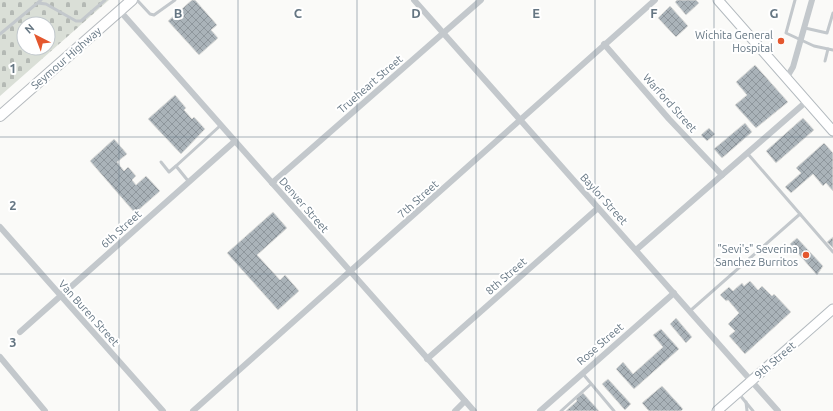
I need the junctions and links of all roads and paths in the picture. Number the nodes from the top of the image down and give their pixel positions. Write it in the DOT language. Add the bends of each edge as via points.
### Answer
graph roads {
  1 [pos="41,0"];
  2 [pos="105,0"];
  3 [pos="132,0"];
  4 [pos="137,0"];
  5 [pos="175,0"];
  6 [pos="414,0"];
  7 [pos="481,0"];
  8 [pos="655,0"];
  9 [pos="718,0"];
  10 [pos="795,0"];
  11 [pos="812,0"];
  12 [pos="38,3"];
  13 [pos="120,11"];
  14 [pos="833,14"];
  15 [pos="805,28"];
  16 [pos="443,33"];
  17 [pos="0,34"];
  18 [pos="801,40"];
  19 [pos="604,44"];
  20 [pos="828,49"];
  21 [pos="833,50"];
  22 [pos="825,61"];
  23 [pos="786,77"];
  24 [pos="807,100"];
  25 [pos="0,116"];
  26 [pos="521,120"];
  27 [pos="221,125"];
  28 [pos="833,131"];
  29 [pos="235,141"];
  30 [pos="747,153"];
  31 [pos="161,162"];
  32 [pos="176,166"];
  33 [pos="722,175"];
  34 [pos="189,182"];
  35 [pos="272,183"];
  36 [pos="598,208"];
  37 [pos="800,214"];
  38 [pos="0,227"];
  39 [pos="636,250"];
  40 [pos="833,252"];
  41 [pos="351,272"];
  42 [pos="674,293"];
  43 [pos="61,296"];
  44 [pos="833,309"];
  45 [pos="690,311"];
  46 [pos="20,332"];
  47 [pos="0,357"];
  48 [pos="427,359"];
  49 [pos="583,373"];
  50 [pos="751,381"];
  51 [pos="592,384"];
  52 [pos="738,393"];
  53 [pos="465,402"];
  54 [pos="746,402"];
  55 [pos="45,411"];
  56 [pos="163,411"];
  57 [pos="193,411"];
  58 [pos="454,411"];
  59 [pos="474,411"];
  60 [pos="540,411"];
  61 [pos="561,411"];
  62 [pos="614,411"];
  63 [pos="717,411"];
  64 [pos="747,411"];
  65 [pos="753,411"];
  66 [pos="778,411"];
  1 -- 12 [label="lane"];
  2 -- 12 [label="lane" via="81,21 76,21 46,4"];
  3 -- 13 [label="main road, Seymour Highway"];
  4 -- 5 [label="lane" via="154,15"];
  6 -- 16 [label="street, Baylor Street"];
  7 -- 16 [label="street, Trueheart Street"];
  8 -- 19 [label="street, 7th Street"];
  9 -- 23 [label="street"];
  10 -- 18 [label="lane" via="786,33"];
  11 -- 15 [label="street"];
  12 -- 17 [label="lane"];
  13 -- 25 [label="main road, Seymour Highway"];
  13 -- 27 [label="street, Denver Street"];
  14 -- 15 [label="lane" via="827,34"];
  15 -- 18 [label="street"];
  16 -- 26 [label="street, Baylor Street"];
  16 -- 35 [label="street, Trueheart Street"];
  18 -- 20 [label="lane"];
  18 -- 23 [label="street" via="793,67"];
  19 -- 26 [label="street, 7th Street"];
  19 -- 33 [label="street, Warford Street"];
  20 -- 21 [label="lane"];
  20 -- 22 [label="lane"];
  23 -- 24 [label="street"];
  24 -- 28 [label="street"];
  24 -- 30 [label="street"];
  26 -- 36 [label="street, Baylor Street"];
  26 -- 41 [label="street, 7th Street"];
  27 -- 29 [label="street, Denver Street"];
  27 -- 32 [label="lane"];
  29 -- 34 [label="street, 6th Street"];
  29 -- 35 [label="street, Denver Street"];
  30 -- 33 [label="street"];
  30 -- 37 [label="lane"];
  31 -- 32 [label="lane" via="169,172"];
  32 -- 34 [label="lane"];
  33 -- 39 [label="street"];
  34 -- 43 [label="street, 6th Street"];
  35 -- 41 [label="street, Denver Street"];
  36 -- 39 [label="street, Baylor Street"];
  36 -- 48 [label="street, 8th Street"];
  37 -- 40 [label="lane"];
  37 -- 45 [label="lane"];
  38 -- 43 [label="street, Van Buren Street"];
  39 -- 42 [label="street, Baylor Street"];
  41 -- 48 [label="street, Denver Street"];
  41 -- 57 [label="street, 7th Street"];
  42 -- 45 [label="street, Baylor Street"];
  42 -- 49 [label="street, Rose Street"];
  43 -- 46 [label="street, 6th Street"];
  43 -- 56 [label="street, Van Buren Street"];
  44 -- 50 [label="street, 9th Street"];
  45 -- 50 [label="street, Baylor Street"];
  47 -- 55 [label="street"];
  48 -- 53 [label="street, Denver Street"];
  49 -- 51 [label="lane"];
  49 -- 60 [label="street, Rose Street"];
  50 -- 52 [label="street, 9th Street"];
  50 -- 66 [label="street, Baylor Street"];
  51 -- 61 [label="lane"];
  51 -- 62 [label="lane"];
  52 -- 54 [label="lane"];
  52 -- 63 [label="street, 9th Street"];
  53 -- 58 [label="street"];
  53 -- 59 [label="street, Denver Street"];
  54 -- 64 [label="lane"];
  54 -- 65 [label="lane"];
}
